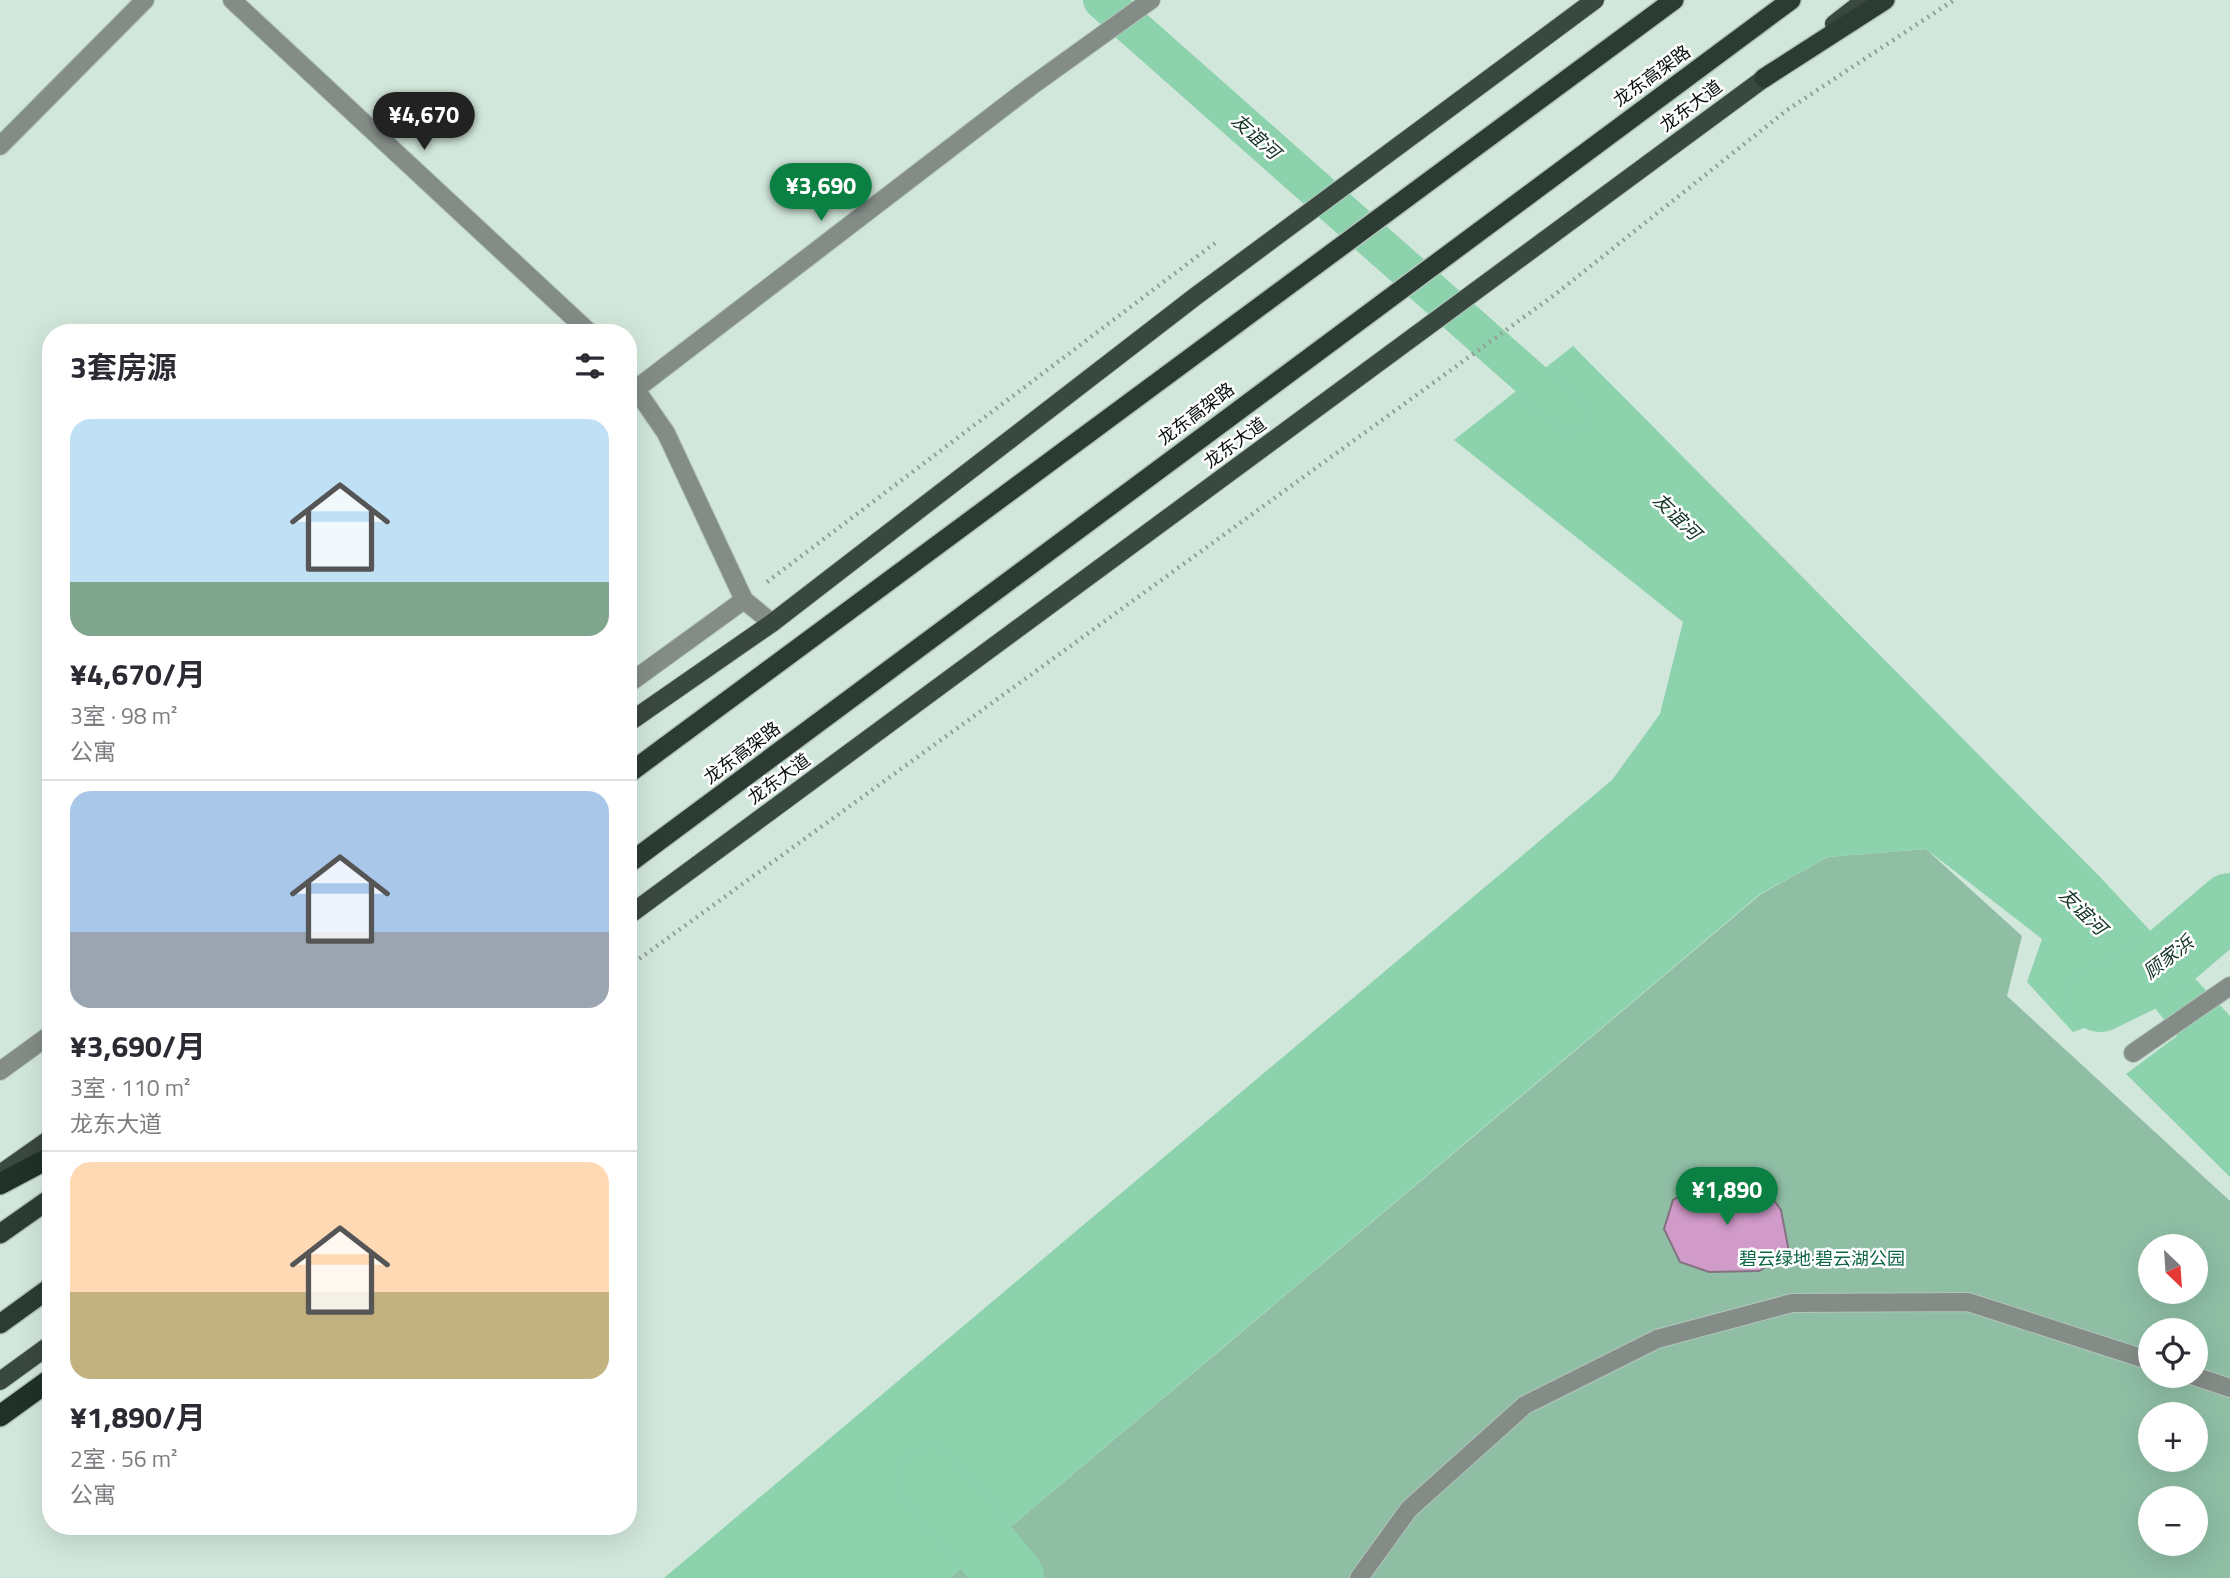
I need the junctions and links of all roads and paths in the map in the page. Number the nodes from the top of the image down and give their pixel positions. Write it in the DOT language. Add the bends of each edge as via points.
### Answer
graph roads {
  1 [pos="145,0"];
  2 [pos="232,0"];
  3 [pos="1152,0"];
  4 [pos="1595,0"];
  5 [pos="1674,0"];
  6 [pos="1791,0"];
  7 [pos="1865,0"];
  8 [pos="1885,0"];
  9 [pos="1954,0"];
  10 [pos="1764,78"];
  11 [pos="0,146"];
  12 [pos="1175,272"];
  13 [pos="580,324"];
  14 [pos="637,379"];
  15 [pos="637,390"];
  16 [pos="744,600"];
  17 [pos="772,623"];
  18 [pos="637,677"];
  19 [pos="637,717"];
  20 [pos="637,767"];
  21 [pos="637,858"];
  22 [pos="637,909"];
  23 [pos="637,960"];
  24 [pos="2230,986"];
  25 [pos="42,1041"];
  26 [pos="2133,1053"];
  27 [pos="0,1072"];
  28 [pos="42,1144"];
  29 [pos="42,1162"];
  30 [pos="0,1174"];
  31 [pos="0,1184"];
  32 [pos="42,1204"];
  33 [pos="0,1234"];
  34 [pos="42,1294"];
  35 [pos="0,1324"];
  36 [pos="42,1351"];
  37 [pos="2138,1357"];
  38 [pos="0,1381"];
  39 [pos="2208,1381"];
  40 [pos="42,1386"];
  41 [pos="2230,1388"];
  42 [pos="0,1416"];
  43 [pos="1359,1578"];
  1 -- 11 [label="street"];
  2 -- 13 [label="street"];
  3 -- 14 [label="street"];
  4 -- 17 [label="main road" via="1196,296"];
  5 -- 20 [label="highway"];
  6 -- 21 [label="highway, 龙东高架路"];
  7 -- 10 [label="main road, 龙东大道"];
  8 -- 10 [label="highway"];
  9 -- 23 [label="path" via="1787,110 1553,296"];
  10 -- 22 [label="main road, 龙东大道"];
  12 -- 16 [label="path"];
  15 -- 16 [label="street" via="666,433"];
  16 -- 17 [label="street"];
  16 -- 18 [label="street"];
  17 -- 19 [label="main road"];
  24 -- 26 [label="street"];
  25 -- 27 [label="street"];
  28 -- 30 [label="main road"];
  29 -- 31 [label="highway"];
  32 -- 33 [label="highway"];
  34 -- 35 [label="highway"];
  36 -- 38 [label="main road"];
  37 -- 43 [label="street" via="1968,1303 1792,1303 1657,1339 1525,1405 1409,1509"];
  39 -- 41 [label="street"];
  40 -- 42 [label="highway"];
}
